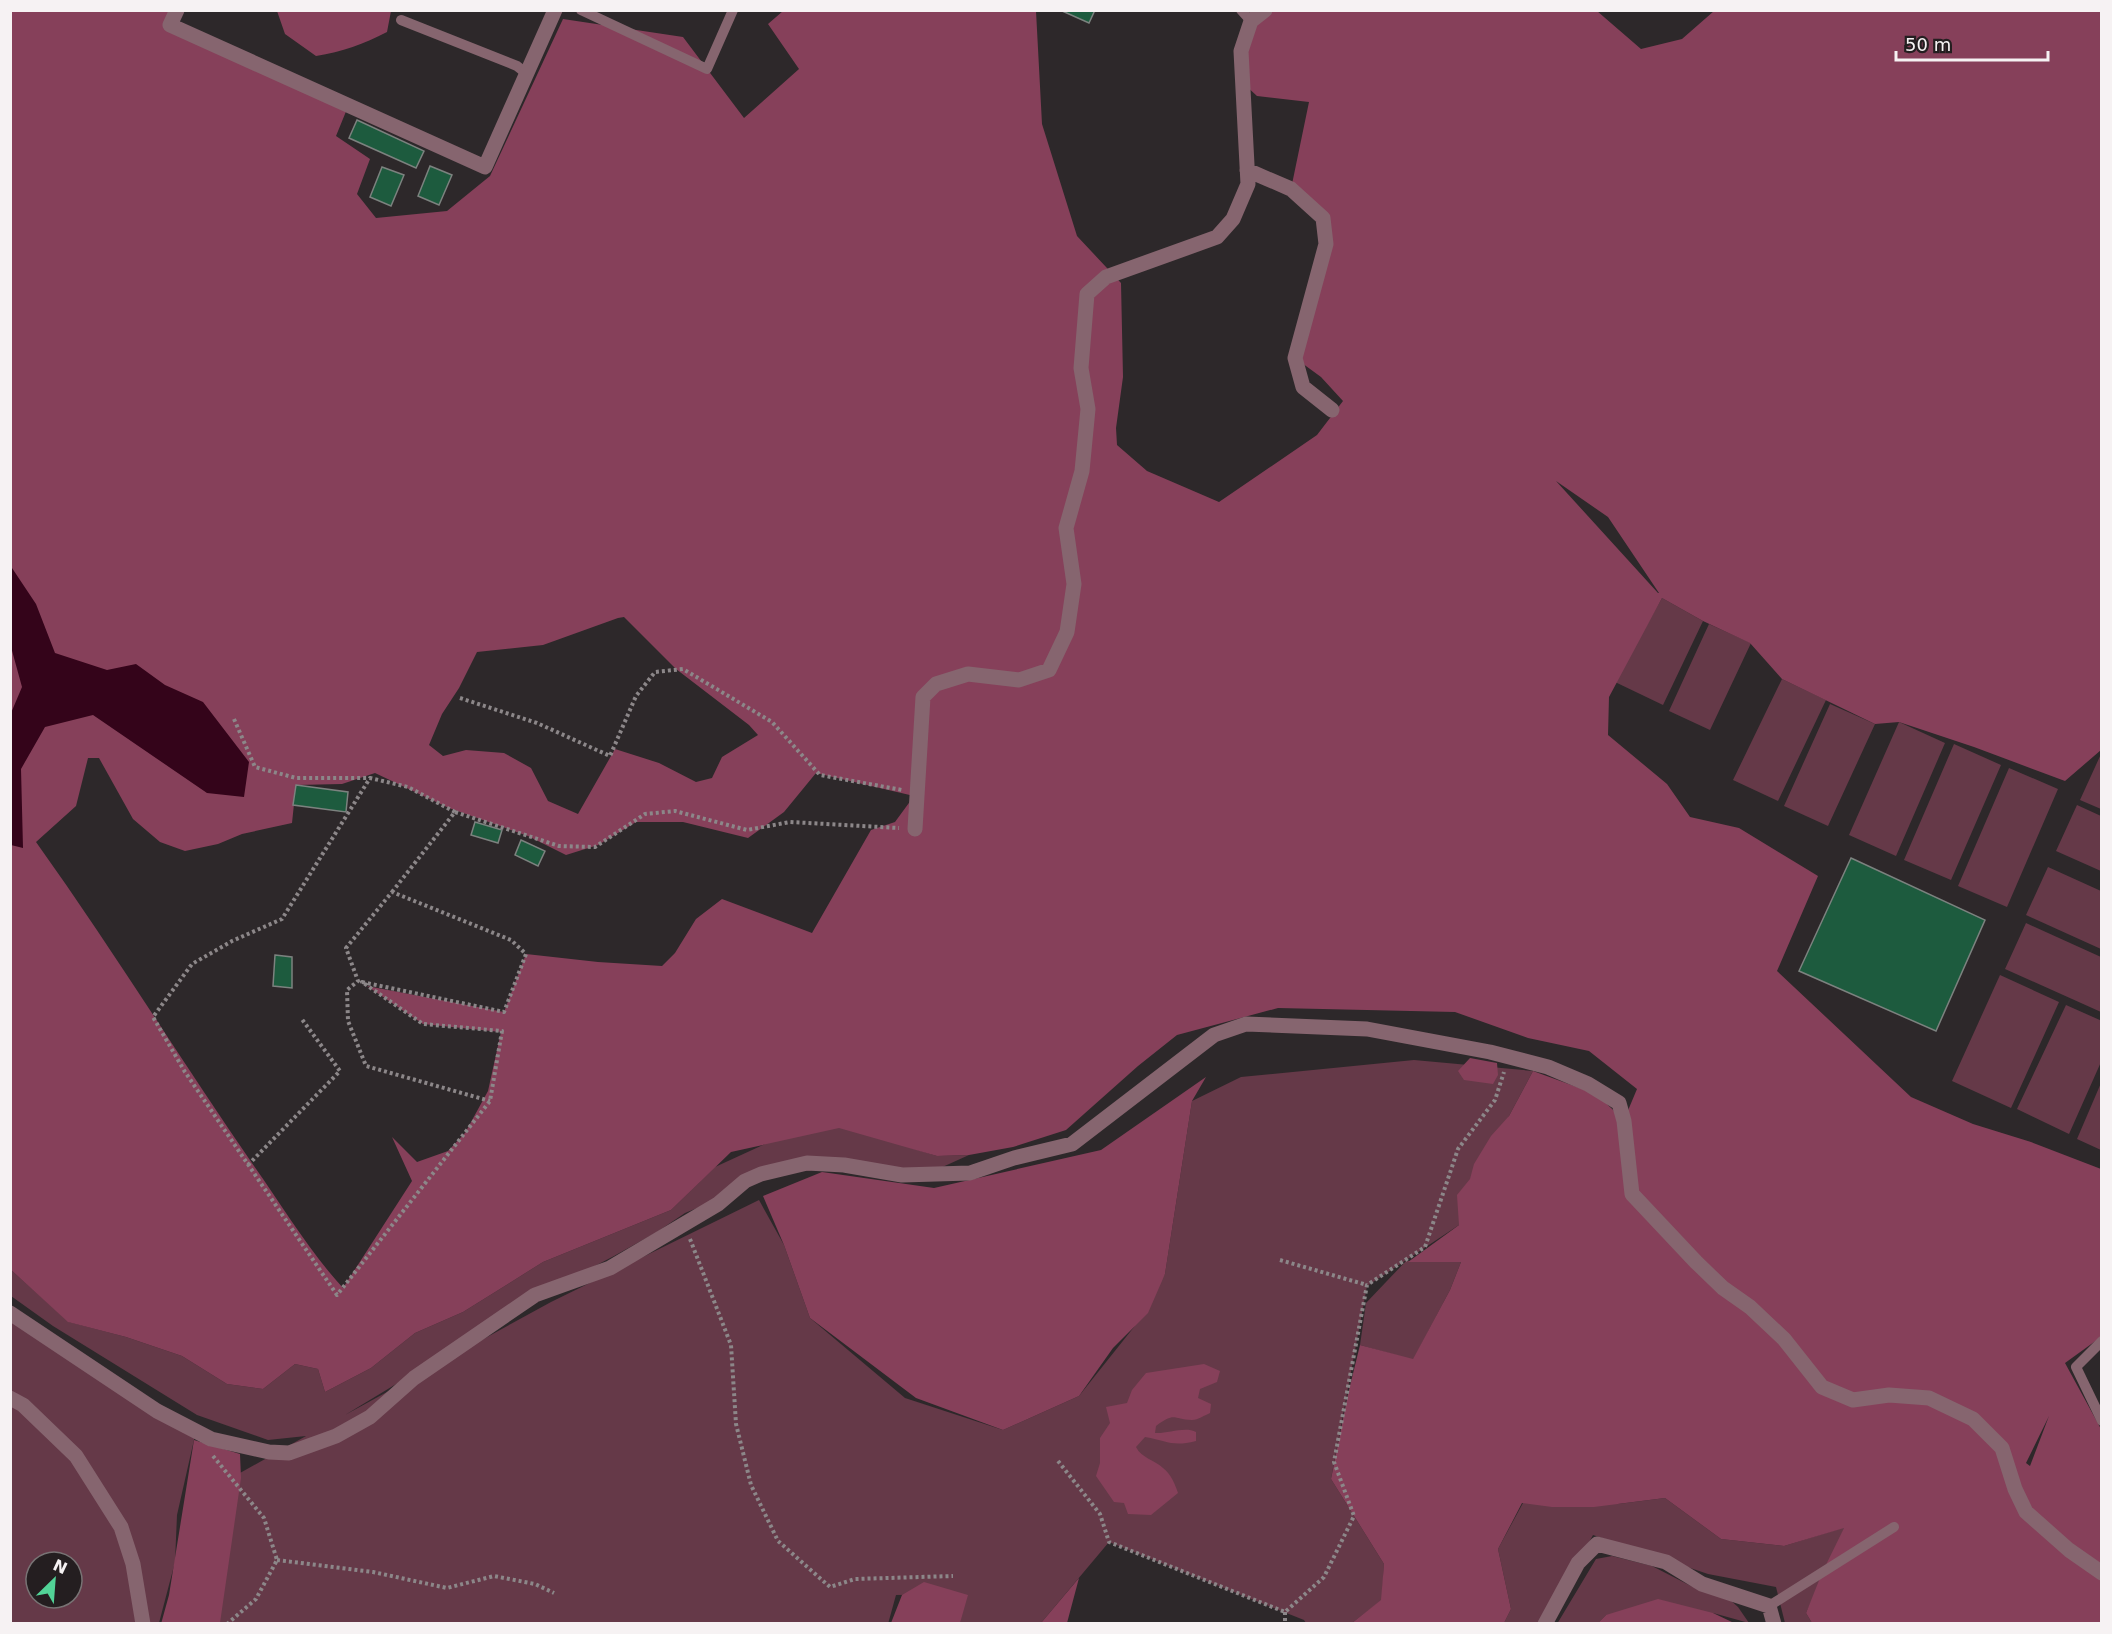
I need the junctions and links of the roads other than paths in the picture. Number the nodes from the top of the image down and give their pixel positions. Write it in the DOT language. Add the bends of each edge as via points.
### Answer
graph roads {
  1 [pos="177,10"];
  2 [pos="555,10"];
  3 [pos="581,10"];
  4 [pos="733,10"];
  5 [pos="1265,10"];
  6 [pos="1246,16"];
  7 [pos="401,20"];
  8 [pos="527,74"];
  9 [pos="1247,170"];
  10 [pos="1332,410"];
  11 [pos="915,829"];
  12 [pos="10,1313"];
  13 [pos="2102,1341"];
  14 [pos="10,1398"];
  15 [pos="2102,1421"];
  16 [pos="1894,1527"];
  17 [pos="2102,1573"];
  18 [pos="1768,1606"];
  19 [pos="143,1623"];
  20 [pos="1545,1623"];
  21 [pos="1774,1623"];
  1 -- 8 [label="street" via="170,24 485,167"];
  2 -- 8 [label="street"];
  3 -- 4 [label="lane" via="707,69"];
  5 -- 6 [label="street"];
  6 -- 9 [label="street" via="1241,51"];
  7 -- 8 [label="lane" via="517,66"];
  9 -- 10 [label="street" via="1291,189 1323,218 1326,244 1295,358 1303,387"];
  9 -- 11 [label="street" via="1248,184 1233,219 1217,237 1106,277 1087,294 1081,368 1088,409 1082,471 1066,528 1074,584 1067,632 1048,670 1019,680 968,674 936,684 923,697"];
  12 -- 17 [label="street" via="157,1412 211,1439 289,1453 336,1436 370,1417 414,1378 536,1295 610,1268 761,1174 807,1163 902,1175 970,1173 1072,1144 1214,1035 1246,1024 1367,1029 1548,1067 1619,1103 1632,1194 1702,1269 1784,1340 1822,1387 1853,1400 1889,1395 1929,1398 1972,1419 2002,1448 2026,1512"];
  13 -- 15 [label="lane" via="2076,1367"];
  14 -- 19 [label="street" via="76,1456 121,1527 133,1564"];
  16 -- 18 [label="lane"];
  18 -- 20 [label="street" via="1702,1584 1666,1562 1597,1544 1578,1563"];
  18 -- 21 [label="street"];
}
